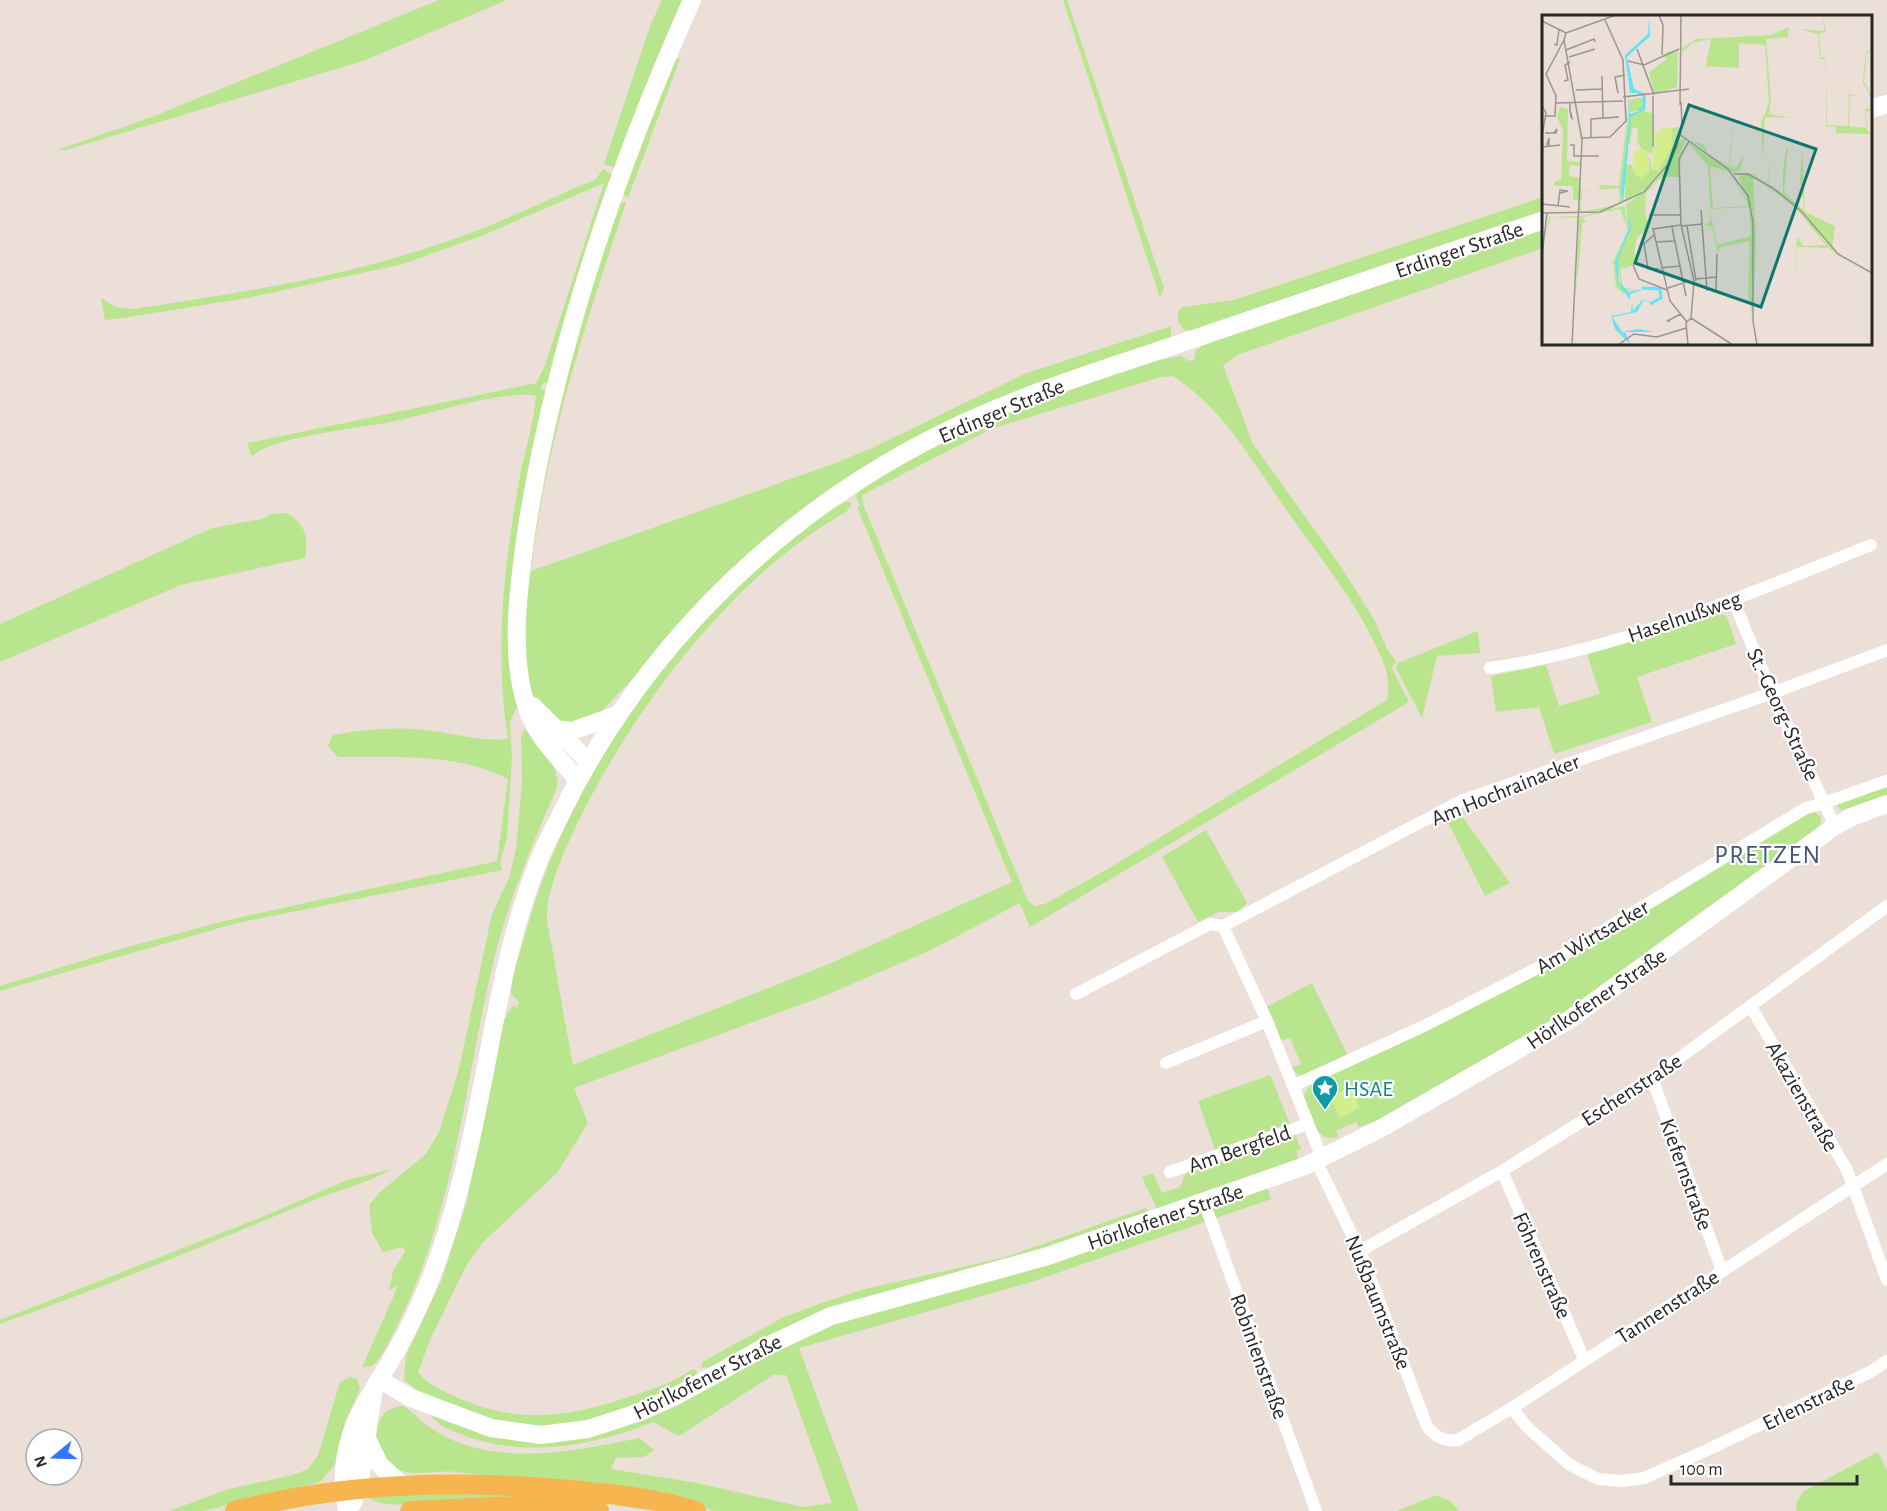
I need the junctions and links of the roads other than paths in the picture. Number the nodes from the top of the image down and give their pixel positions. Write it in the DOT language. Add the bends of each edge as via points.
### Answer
graph roads {
  1 [pos="692,0"];
  2 [pos="1887,104"];
  3 [pos="1872,108"];
  4 [pos="1542,221"];
  5 [pos="1871,545"];
  6 [pos="1733,600"];
  7 [pos="1887,650"];
  8 [pos="1490,668"];
  9 [pos="522,689"];
  10 [pos="1772,693"];
  11 [pos="617,715"];
  12 [pos="554,729"];
  13 [pos="588,761"];
  14 [pos="578,780"];
  15 [pos="1887,781"];
  16 [pos="1826,804"];
  17 [pos="1887,804"];
  18 [pos="1835,826"];
  19 [pos="1887,906"];
  20 [pos="1223,926"];
  21 [pos="1076,994"];
  22 [pos="1751,1006"];
  23 [pos="1267,1021"];
  24 [pos="1166,1063"];
  25 [pos="1652,1078"];
  26 [pos="1293,1086"];
  27 [pos="1308,1124"];
  28 [pos="1319,1160"];
  29 [pos="1887,1164"];
  30 [pos="1502,1171"];
  31 [pos="1170,1172"];
  32 [pos="1854,1186"];
  33 [pos="1204,1202"];
  34 [pos="1360,1251"];
  35 [pos="1722,1271"];
  36 [pos="1887,1280"];
  37 [pos="1584,1359"];
  38 [pos="1887,1361"];
  39 [pos="377,1385"];
  40 [pos="1512,1408"];
  41 [pos="367,1439"];
  42 [pos="1444,1440"];
  43 [pos="402,1485"];
  44 [pos="350,1490"];
  45 [pos="235,1511"];
  46 [pos="349,1511"];
  47 [pos="410,1511"];
  48 [pos="599,1511"];
  49 [pos="696,1511"];
  50 [pos="1316,1511"];
  1 -- 9 [label="street" via="622,173 554,387 519,581 517,636"];
  2 -- 3 [label="street"];
  4 -- 11 [label="street, Erdinger Straße" via="1053,387 968,421 909,451 850,486 761,553 706,606 635,688"];
  5 -- 6 [label="street, Haselnußweg"];
  6 -- 8 [label="street, Haselnußweg" via="1540,661"];
  6 -- 10 [label="street, St.-Georg-Straße"];
  7 -- 10 [label="street, Am Hochrainacker"];
  9 -- 12 [label="street"];
  9 -- 14 [label="street" via="528,713 543,739"];
  10 -- 16 [label="street, St.-Georg-Straße"];
  10 -- 20 [label="street, Am Hochrainacker" via="1461,801"];
  11 -- 12 [label="street" via="572,731"];
  11 -- 13 [label="street, Erdinger Straße"];
  12 -- 13 [label="street"];
  13 -- 14 [label="street, Erdinger Straße"];
  14 -- 39 [label="street, Erdinger Straße" via="539,859 516,928 446,1240 416,1313"];
  15 -- 16 [label="street, Am Wirtsacker"];
  16 -- 18 [label="street, St.-Georg-Straße"];
  16 -- 26 [label="street, Am Wirtsacker" via="1806,808 1563,955 1426,1025"];
  17 -- 18 [label="street, Hörlkofener Straße"];
  18 -- 28 [label="street, Hörlkofener Straße" via="1566,1022"];
  19 -- 22 [label="street, Eschenstraße"];
  20 -- 21 [label="street, Am Hochrainacker" via="1210,924"];
  20 -- 23 [label="street, Am Bergfeld"];
  22 -- 25 [label="street, Eschenstraße"];
  22 -- 32 [label="street, Akazienstraße"];
  23 -- 24 [label="street"];
  23 -- 26 [label="street, Am Bergfeld"];
  25 -- 30 [label="street, Eschenstraße"];
  25 -- 35 [label="street, Kiefernstraße"];
  26 -- 27 [label="street, Am Bergfeld"];
  27 -- 28 [label="street, Am Bergfeld"];
  27 -- 31 [label="street, Am Bergfeld"];
  28 -- 33 [label="street, Hörlkofener Straße"];
  28 -- 34 [label="street, Nußbaumstraße"];
  29 -- 32 [label="street, Tannenstraße"];
  30 -- 34 [label="street, Eschenstraße"];
  30 -- 37 [label="street, Föhrenstraße"];
  32 -- 35 [label="street, Tannenstraße"];
  32 -- 36 [label="street"];
  33 -- 39 [label="street, Hörlkofener Straße" via="1048,1256 831,1316 769,1344 678,1395 588,1429 541,1434 491,1428"];
  33 -- 50 [label="street, Robinienstraße"];
  34 -- 42 [label="street, Nußbaumstraße" via="1427,1426"];
  35 -- 37 [label="street, Tannenstraße"];
  37 -- 40 [label="street, Tannenstraße"];
  38 -- 40 [label="street, Erlenstraße" via="1703,1452 1644,1478 1622,1481 1598,1479 1570,1465 1527,1427"];
  39 -- 41 [label="street"];
  39 -- 44 [label="street, Erdinger Straße" via="354,1423 343,1468"];
  40 -- 42 [label="street, Tannenstraße" via="1458,1440"];
  41 -- 43 [label="street" via="380,1465"];
  41 -- 44 [label="street"];
  43 -- 44 [label="main road"];
  43 -- 49 [label="main road" via="486,1484 624,1495"];
  44 -- 45 [label="main road"];
  44 -- 46 [label="street"];
  47 -- 48 [label="main road" via="538,1505"];
}
